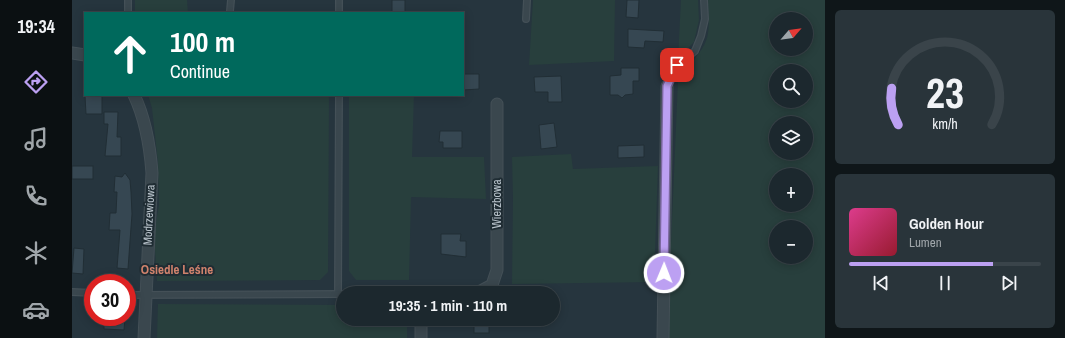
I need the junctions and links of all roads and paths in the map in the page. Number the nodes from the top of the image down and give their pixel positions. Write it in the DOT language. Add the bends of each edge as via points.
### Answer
graph roads {
  1 [pos="128,0"];
  2 [pos="231,0"];
  3 [pos="339,0"];
  4 [pos="527,0"];
  5 [pos="704,0"];
  6 [pos="230,11"];
  7 [pos="128,12"];
  8 [pos="339,12"];
  9 [pos="526,19"];
  10 [pos="72,53"];
  11 [pos="84,55"];
  12 [pos="667,86"];
  13 [pos="134,96"];
  14 [pos="339,96"];
  15 [pos="497,104"];
  16 [pos="340,286"];
  17 [pos="492,286"];
  18 [pos="72,292"];
  19 [pos="84,293"];
  20 [pos="336,294"];
  21 [pos="136,296"];
  22 [pos="144,296"];
  23 [pos="421,326"];
  24 [pos="144,338"];
  25 [pos="421,338"];
  26 [pos="663,338"];
  1 -- 7 [label="lane"];
  2 -- 6 [label="lane"];
  3 -- 8 [label="lane"];
  4 -- 9 [label="lane"];
  5 -- 12 [label="lane" via="705,19 702,36 695,51 677,65"];
  10 -- 11 [label="street"];
  12 -- 26 [label="street"];
  13 -- 22 [label="street, Modrzewiowa" via="146,128 152,173"];
  14 -- 16 [label="lane"];
  15 -- 17 [label="street, Wierzbowa" via="497,270"];
  18 -- 19 [label="lane"];
  20 -- 22 [label="lane"];
  21 -- 22 [label="lane"];
  22 -- 24 [label="street, Modrzewiowa"];
  23 -- 25 [label="street"];
}
